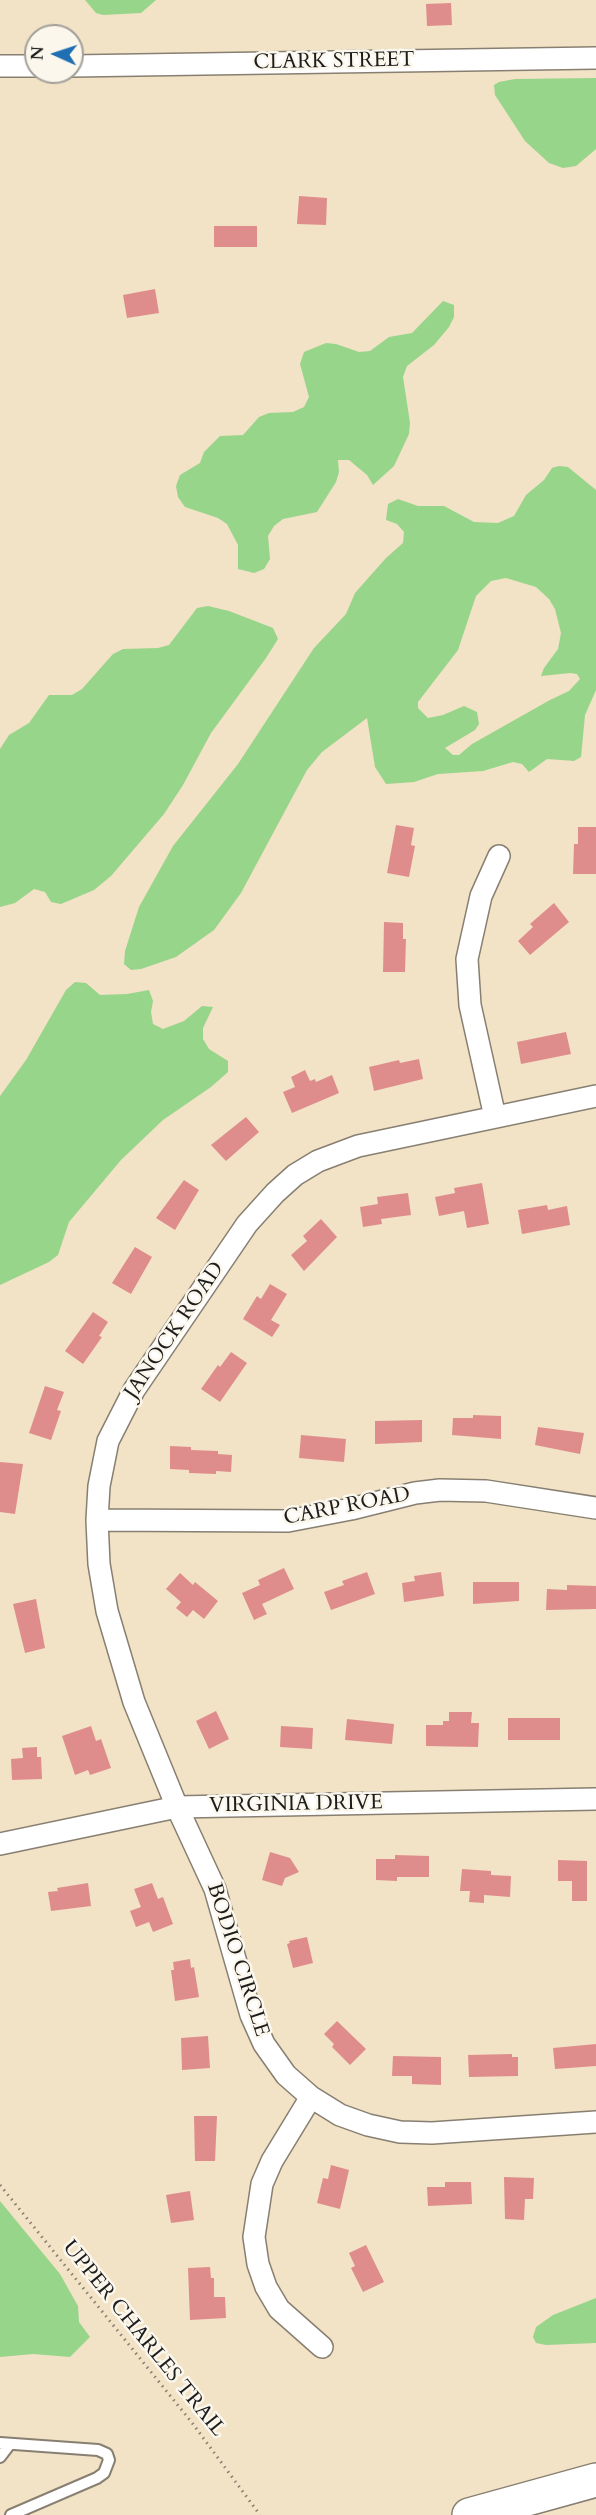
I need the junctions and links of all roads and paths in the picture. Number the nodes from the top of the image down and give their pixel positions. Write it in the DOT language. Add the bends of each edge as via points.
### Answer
graph roads {
  1 [pos="596,58"];
  2 [pos="0,66"];
  3 [pos="24,66"];
  4 [pos="84,66"];
  5 [pos="499,856"];
  6 [pos="596,1096"];
  7 [pos="495,1117"];
  8 [pos="596,1508"];
  9 [pos="97,1520"];
  10 [pos="596,1799"];
  11 [pos="177,1807"];
  12 [pos="0,1844"];
  13 [pos="311,2097"];
  14 [pos="596,2122"];
  15 [pos="0,2185"];
  16 [pos="322,2348"];
  17 [pos="5,2444"];
  18 [pos="0,2457"];
  19 [pos="596,2480"];
  20 [pos="10,2515"];
  21 [pos="260,2515"];
  22 [pos="469,2515"];
  1 -- 4 [label="street, CLARK STREET"];
  2 -- 3 [label="street"];
  5 -- 7 [label="street" via="482,896 467,959 470,1005"];
  6 -- 7 [label="street, JANOCK ROAD"];
  7 -- 9 [label="street, JANOCK ROAD" via="344,1151 305,1168 275,1193 248,1224 117,1420 102,1463"];
  8 -- 9 [label="street, CARP ROAD" via="486,1491 440,1490 288,1521"];
  9 -- 11 [label="street, JANOCK ROAD" via="103,1588 113,1635 134,1702"];
  10 -- 11 [label="street, VIRGINIA DRIVE"];
  11 -- 12 [label="street, VIRGINIA DRIVE"];
  11 -- 13 [label="street, BODIO CIRCLE" via="215,1889 251,2015 264,2044 286,2075"];
  13 -- 14 [label="street, BODIO CIRCLE" via="340,2115 400,2132"];
  13 -- 16 [label="street" via="262,2184 254,2237 266,2287 279,2308"];
  15 -- 21 [label="path, UPPER CHARLES TRAIL" via="193,2424"];
  17 -- 18 [label="lane"];
  17 -- 20 [label="lane" via="98,2450 107,2454 109,2460 104,2473 97,2478"];
  19 -- 22 [label="highway"];
}
